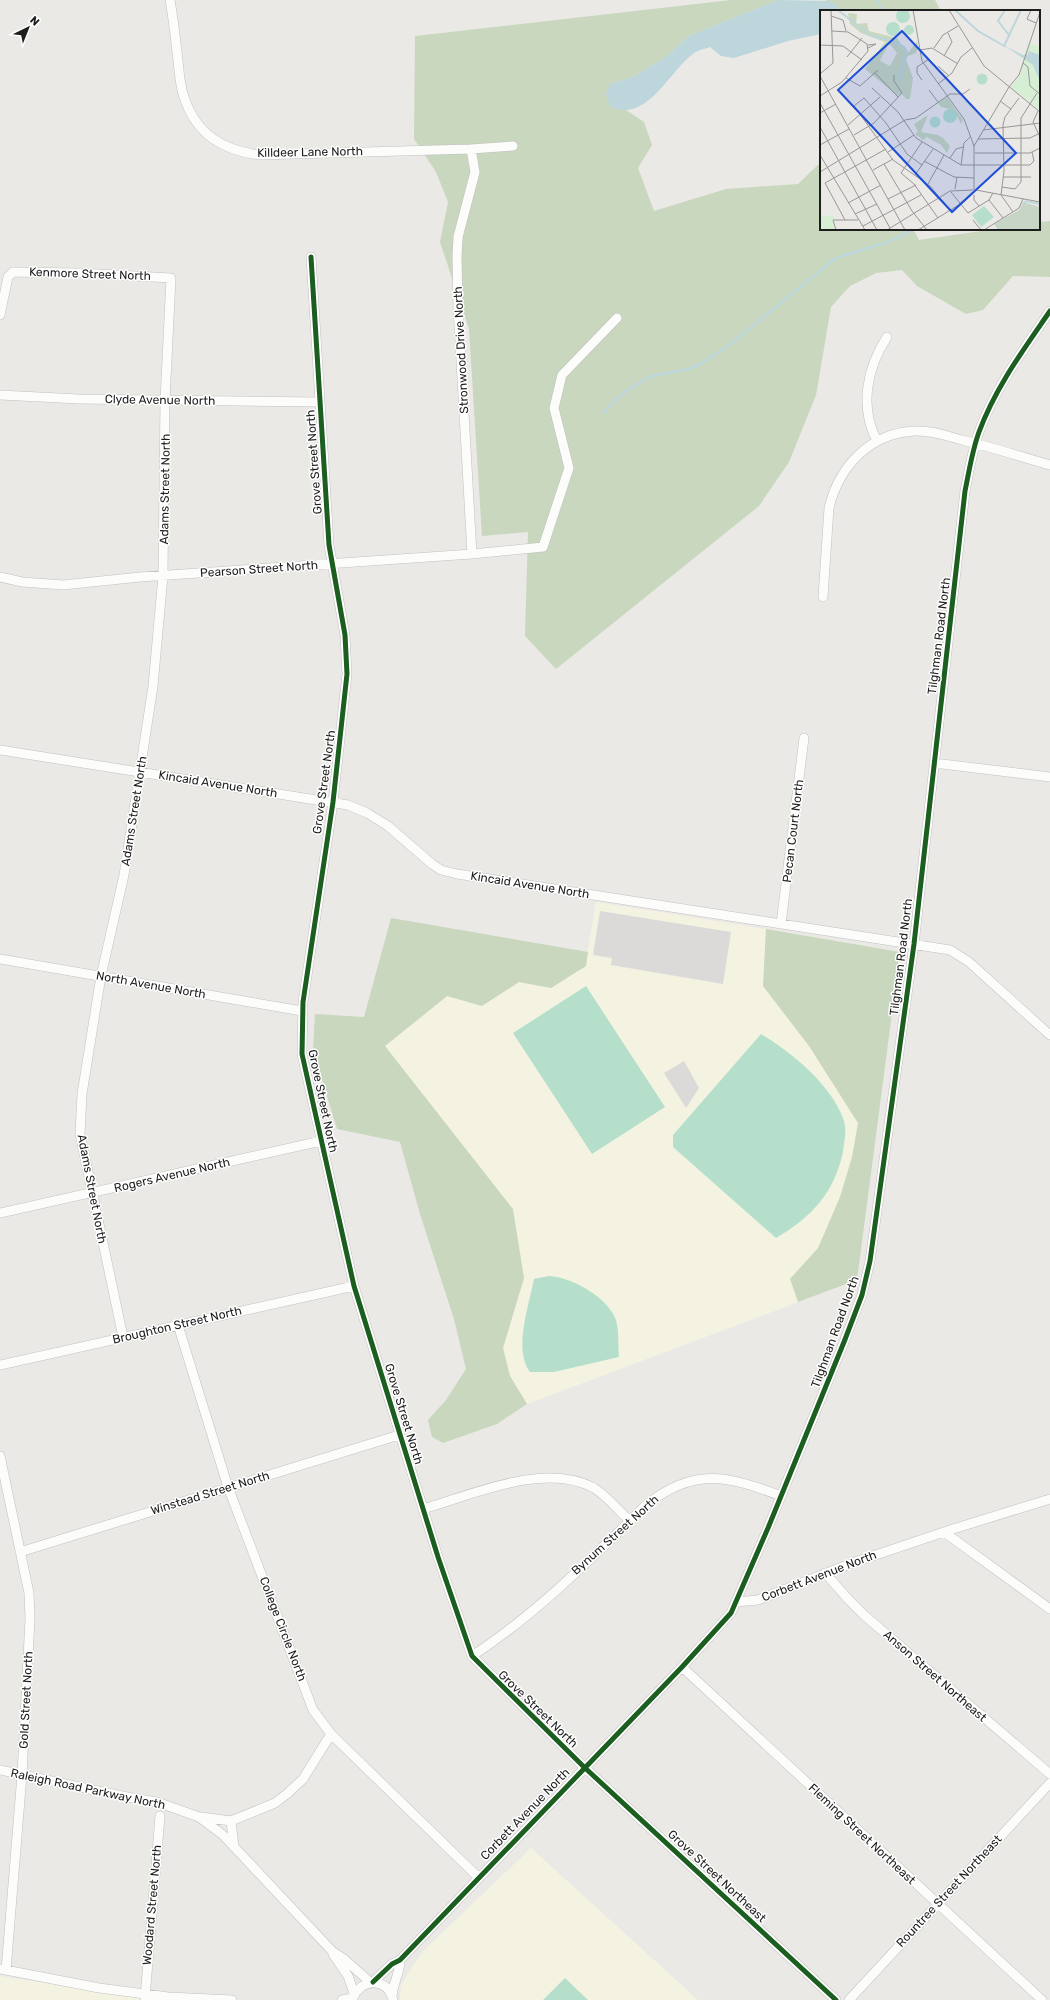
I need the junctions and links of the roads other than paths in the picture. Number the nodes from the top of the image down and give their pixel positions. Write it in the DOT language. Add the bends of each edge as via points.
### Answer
graph roads {
  1 [pos="170,0"];
  2 [pos="513,146"];
  3 [pos="471,149"];
  4 [pos="311,256"];
  5 [pos="171,278"];
  6 [pos="0,315"];
  7 [pos="1049,316"];
  8 [pos="617,318"];
  9 [pos="887,336"];
  10 [pos="0,395"];
  11 [pos="166,400"];
  12 [pos="320,402"];
  13 [pos="877,441"];
  14 [pos="976,443"];
  15 [pos="1050,466"];
  16 [pos="472,554"];
  17 [pos="331,564"];
  18 [pos="163,576"];
  19 [pos="0,577"];
  20 [pos="823,597"];
  21 [pos="804,738"];
  22 [pos="0,750"];
  23 [pos="934,763"];
  24 [pos="140,772"];
  25 [pos="1050,777"];
  26 [pos="333,802"];
  27 [pos="781,924"];
  28 [pos="914,944"];
  29 [pos="0,959"];
  30 [pos="101,976"];
  31 [pos="302,1011"];
  32 [pos="1050,1035"];
  33 [pos="321,1141"];
  34 [pos="92,1193"];
  35 [pos="0,1213"];
  36 [pos="354,1286"];
  37 [pos="178,1325"];
  38 [pos="122,1337"];
  39 [pos="0,1365"];
  40 [pos="399,1435"];
  41 [pos="0,1456"];
  42 [pos="228,1487"];
  43 [pos="781,1496"];
  44 [pos="1050,1499"];
  45 [pos="423,1509"];
  46 [pos="630,1521"];
  47 [pos="944,1532"];
  48 [pos="20,1552"];
  49 [pos="825,1573"];
  50 [pos="736,1602"];
  51 [pos="1050,1609"];
  52 [pos="472,1656"];
  53 [pos="682,1668"];
  54 [pos="331,1734"];
  55 [pos="584,1767"];
  56 [pos="0,1770"];
  57 [pos="1050,1774"];
  58 [pos="22,1775"];
  59 [pos="1050,1782"];
  60 [pos="160,1816"];
  61 [pos="199,1817"];
  62 [pos="232,1821"];
  63 [pos="234,1847"];
  64 [pos="478,1878"];
  65 [pos="938,1904"];
  66 [pos="333,1952"];
  67 [pos="400,1960"];
  68 [pos="3,1969"];
  69 [pos="372,1982"];
  70 [pos="145,1997"];
  71 [pos="353,1997"];
  72 [pos="392,1998"];
  73 [pos="232,2000"];
  74 [pos="342,2000"];
  75 [pos="836,2000"];
  76 [pos="849,2000"];
  77 [pos="1042,2000"];
  1 -- 3 [label="street, Killdeer Lane North" via="184,96 195,120 205,132 224,146 240,152 259,154"];
  2 -- 3 [label="street, Killdeer Lane North"];
  3 -- 16 [label="street, Stronwood Drive North" via="475,172 458,237 457,257"];
  4 -- 12 [label="street, Grove Street North"];
  5 -- 6 [label="street, Kenmore Street North" via="13,272 10,275"];
  5 -- 11 [label="street, Adams Street North"];
  7 -- 14 [label="street, Tilghman Road North" via="997,392"];
  8 -- 16 [label="street, Pearson Street North" via="562,375 554,408 569,468 543,547"];
  9 -- 13 [label="street" via="880,347 867,390 867,417"];
  10 -- 11 [label="street, Clyde Avenue North"];
  11 -- 12 [label="street, Clyde Avenue North"];
  11 -- 18 [label="street, Adams Street North"];
  12 -- 17 [label="street, Grove Street North"];
  13 -- 14 [label="street" via="916,431 942,434"];
  13 -- 20 [label="street" via="854,458 832,495"];
  14 -- 15 [label="street"];
  14 -- 23 [label="street, Tilghman Road North" via="965,491"];
  16 -- 17 [label="street, Pearson Street North"];
  17 -- 18 [label="street, Pearson Street North"];
  17 -- 26 [label="street, Grove Street North" via="342,614 347,674"];
  18 -- 19 [label="street, Pearson Street North" via="56,585"];
  18 -- 24 [label="street, Adams Street North" via="153,686"];
  21 -- 27 [label="street, Pecan Court North"];
  22 -- 24 [label="street, Kincaid Avenue North"];
  23 -- 25 [label="street"];
  23 -- 28 [label="street, Tilghman Road North"];
  24 -- 26 [label="street, Kincaid Avenue North"];
  24 -- 30 [label="street, Adams Street North" via="124,875"];
  26 -- 27 [label="street, Kincaid Avenue North" via="367,813 388,826 442,870"];
  26 -- 31 [label="street, Grove Street North"];
  27 -- 28 [label="street, Kincaid Avenue North"];
  28 -- 32 [label="street, Kincaid Avenue North" via="950,950 958,954"];
  28 -- 43 [label="street, Tilghman Road North" via="866,1278 844,1342"];
  29 -- 30 [label="street, North Avenue North"];
  30 -- 31 [label="street, North Avenue North"];
  30 -- 34 [label="street, Adams Street North" via="79,1123"];
  31 -- 33 [label="street, Grove Street North" via="302,1054"];
  33 -- 34 [label="street, Rogers Avenue North"];
  33 -- 36 [label="street, Grove Street North"];
  34 -- 35 [label="street, Rogers Avenue North"];
  34 -- 38 [label="street, Adams Street North"];
  36 -- 37 [label="street, Broughton Street North"];
  36 -- 40 [label="street, Grove Street North"];
  37 -- 38 [label="street, Broughton Street North"];
  37 -- 42 [label="street, College Circle North"];
  38 -- 39 [label="street, Broughton Street North"];
  40 -- 42 [label="street, Winstead Street North"];
  40 -- 45 [label="street, Grove Street North"];
  41 -- 48 [label="street, Gold Street North"];
  42 -- 48 [label="street, Winstead Street North"];
  42 -- 54 [label="street, College Circle North" via="313,1710"];
  43 -- 46 [label="street, Bynum Street North" via="734,1480 690,1480 658,1495"];
  43 -- 50 [label="street, Tilghman Road North"];
  44 -- 47 [label="street, Corbett Avenue North"];
  45 -- 46 [label="street" via="513,1482 552,1477 575,1481 593,1488"];
  45 -- 52 [label="street, Grove Street North"];
  46 -- 52 [label="street, Bynum Street North" via="529,1614 503,1636"];
  47 -- 49 [label="street, Corbett Avenue North"];
  47 -- 51 [label="street"];
  48 -- 58 [label="street, Gold Street North" via="29,1594 30,1619"];
  49 -- 50 [label="street, Corbett Avenue North" via="758,1600"];
  49 -- 57 [label="street, Anson Street Northeast" via="866,1616"];
  50 -- 53 [label="street, Corbett Avenue North" via="731,1613"];
  52 -- 55 [label="street, Grove Street North"];
  53 -- 55 [label="street, Corbett Avenue North"];
  53 -- 65 [label="street, Fleming Street Northeast"];
  54 -- 62 [label="street" via="304,1779 275,1803"];
  54 -- 64 [label="street, College Circle North"];
  55 -- 64 [label="street, Corbett Avenue North"];
  55 -- 75 [label="street, Grove Street Northeast"];
  56 -- 58 [label="street, Raleigh Road Parkway North"];
  58 -- 61 [label="street, Raleigh Road Parkway North" via="157,1802"];
  58 -- 68 [label="street, Gold Street North"];
  59 -- 65 [label="street, Rountree Street Northeast"];
  60 -- 70 [label="street, Woodard Street North"];
  61 -- 62 [label="street"];
  61 -- 63 [label="street, Raleigh Road Parkway North"];
  62 -- 63 [label="street"];
  63 -- 66 [label="street, Raleigh Road Parkway North"];
  64 -- 67 [label="street, Corbett Avenue North"];
  65 -- 76 [label="street, Rountree Street Northeast"];
  65 -- 77 [label="street, Fleming Street Northeast"];
  66 -- 69 [label="street, Raleigh Road Parkway North"];
  66 -- 71 [label="street, Raleigh Road Parkway North" via="348,1976"];
  67 -- 69 [label="street, Corbett Avenue North"];
  67 -- 72 [label="street, Corbett Avenue North"];
  68 -- 70 [label="street"];
  69 -- 71 [label="street, Corbett Avenue North" via="358,1988"];
  69 -- 72 [label="street, Raleigh Road Parkway North" via="385,1986"];
  70 -- 73 [label="street"];
  71 -- 74 [label="street"];
}
